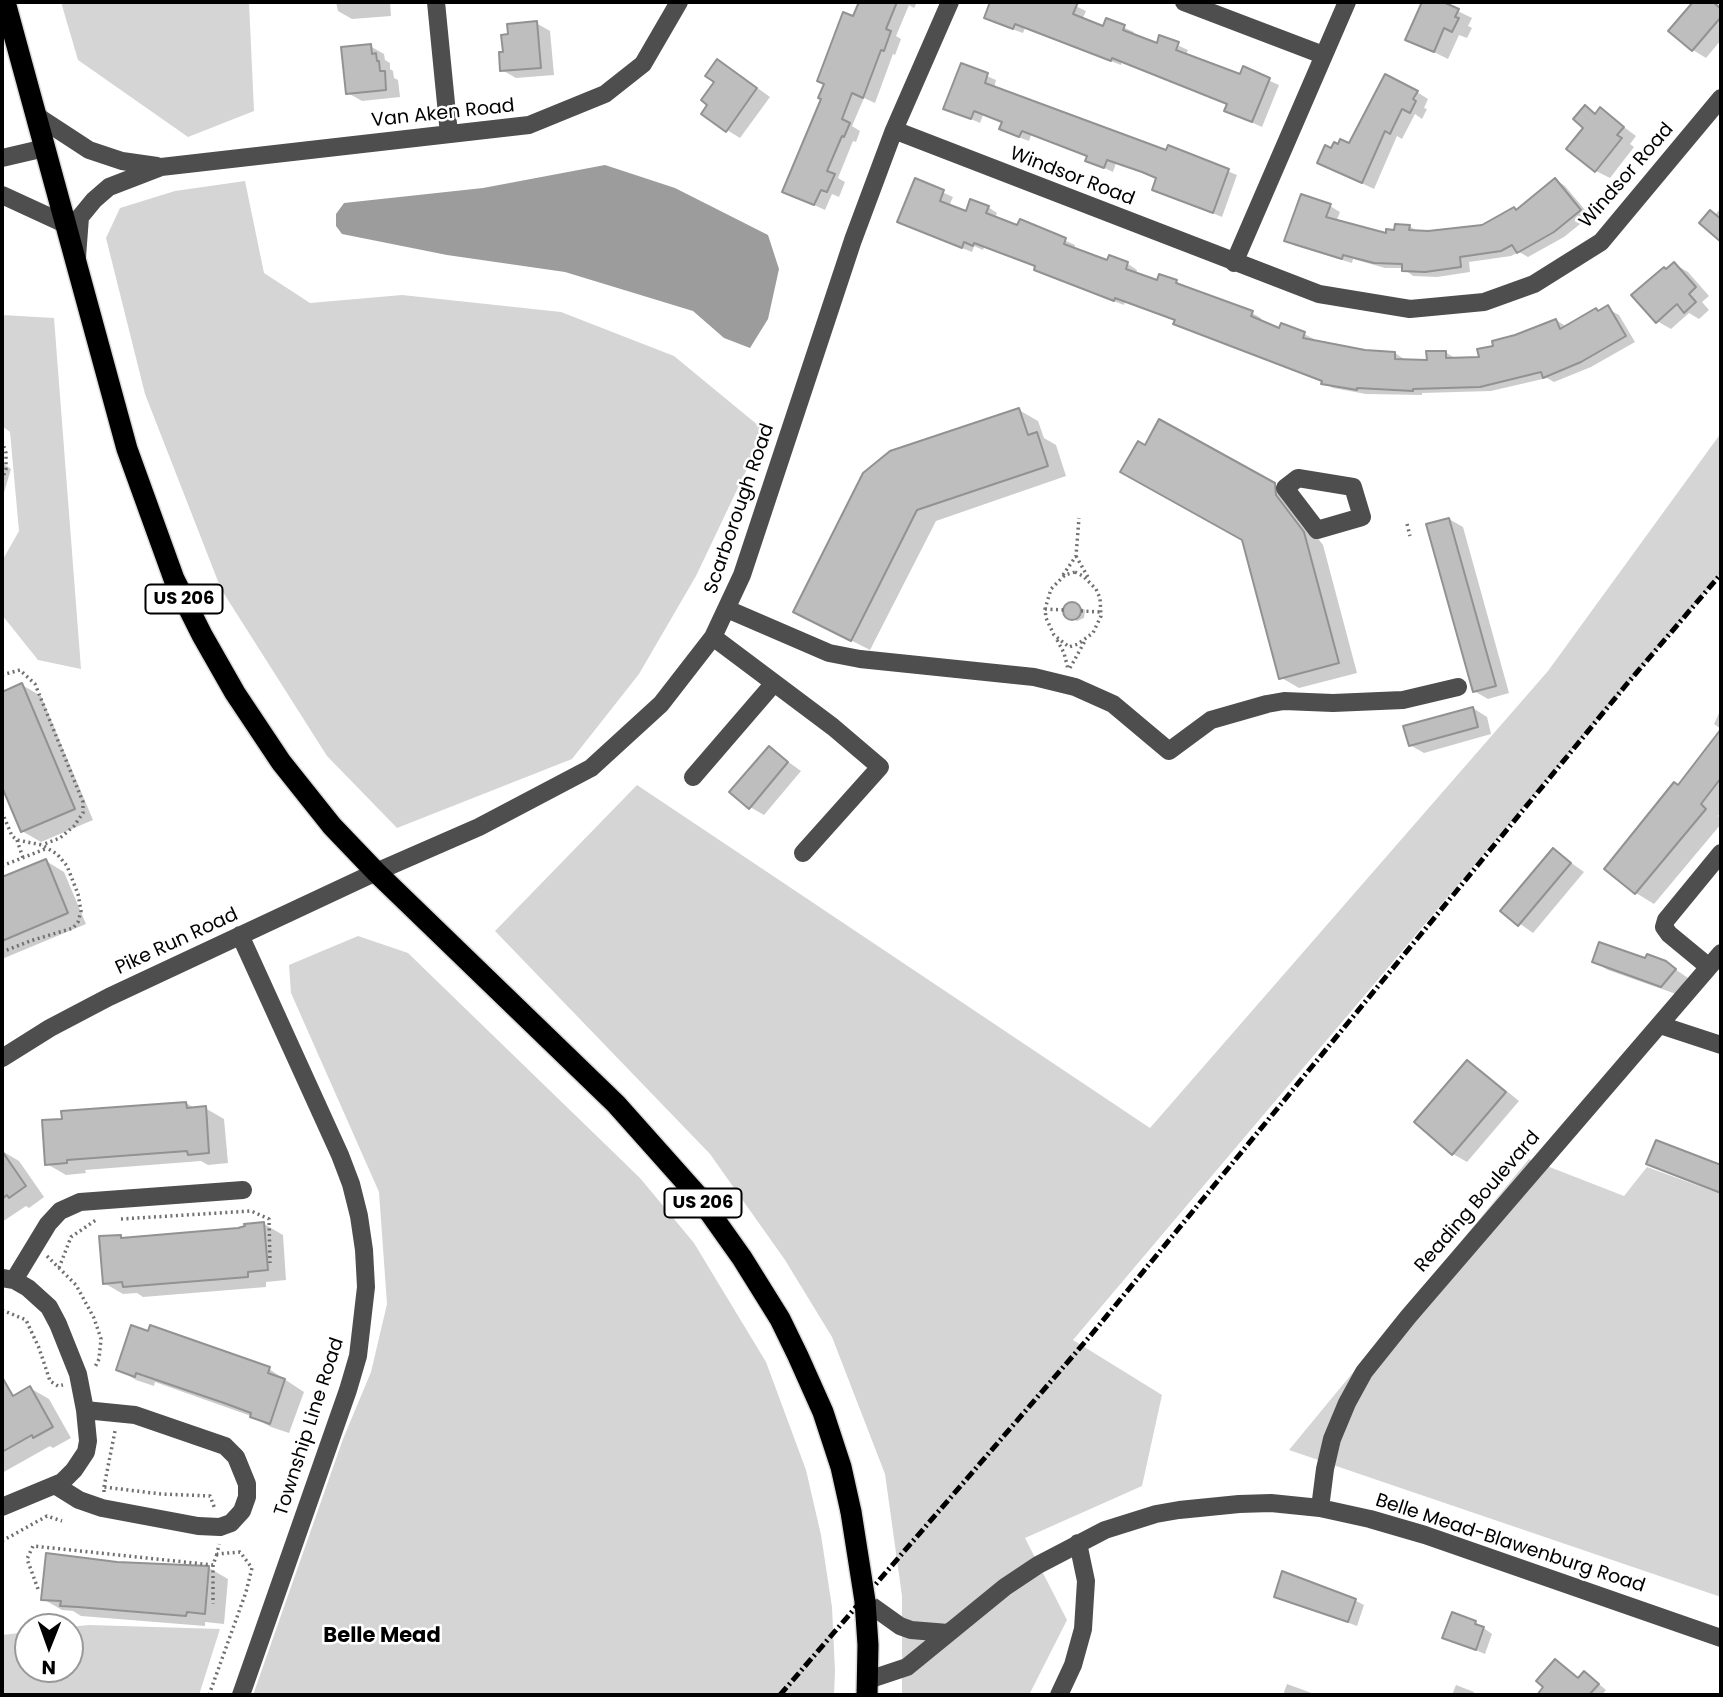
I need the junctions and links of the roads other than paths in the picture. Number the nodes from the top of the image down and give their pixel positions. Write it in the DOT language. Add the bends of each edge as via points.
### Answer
graph roads {
  1 [pos="5,2"];
  2 [pos="436,2"];
  3 [pos="679,2"];
  4 [pos="950,2"];
  5 [pos="1184,2"];
  6 [pos="1348,2"];
  7 [pos="1323,55"];
  8 [pos="1721,98"];
  9 [pos="37,116"];
  10 [pos="894,130"];
  11 [pos="449,134"];
  12 [pos="45,148"];
  13 [pos="2,158"];
  14 [pos="161,167"];
  15 [pos="2,195"];
  16 [pos="65,224"];
  17 [pos="1234,263"];
  18 [pos="76,269"];
  19 [pos="727,609"];
  20 [pos="713,637"];
  21 [pos="774,683"];
  22 [pos="1458,687"];
  23 [pos="693,777"];
  24 [pos="803,853"];
  25 [pos="1721,853"];
  26 [pos="376,872"];
  27 [pos="240,935"];
  28 [pos="1721,953"];
  29 [pos="1709,967"];
  30 [pos="1660,1025"];
  31 [pos="1721,1045"];
  32 [pos="2,1058"];
  33 [pos="243,1190"];
  34 [pos="8,1279"];
  35 [pos="85,1410"];
  36 [pos="55,1485"];
  37 [pos="2,1507"];
  38 [pos="1320,1508"];
  39 [pos="1078,1543"];
  40 [pos="865,1601"];
  41 [pos="948,1633"];
  42 [pos="1721,1638"];
  43 [pos="868,1688"];
  44 [pos="241,1695"];
  45 [pos="1059,1695"];
  1 -- 9 [label="highway, US 206"];
  2 -- 11 [label="street"];
  3 -- 11 [label="street, Van Aken Road" via="643,64 605,94 529,125"];
  4 -- 10 [label="street, Scarborough Road"];
  5 -- 7 [label="street"];
  6 -- 7 [label="street"];
  7 -- 17 [label="street"];
  8 -- 17 [label="street, Windsor Road" via="1601,242 1534,284 1484,302 1410,309 1319,294"];
  9 -- 12 [label="highway, US 206"];
  9 -- 14 [label="street, Van Aken Road" via="89,150"];
  10 -- 17 [label="street, Windsor Road"];
  10 -- 19 [label="street, Scarborough Road"];
  11 -- 14 [label="street, Van Aken Road"];
  12 -- 13 [label="street"];
  12 -- 16 [label="highway, US 206"];
  14 -- 18 [label="street, Van Aken Road" via="109,187 94,200 80,217"];
  15 -- 16 [label="street"];
  16 -- 18 [label="highway, US 206"];
  18 -- 26 [label="highway, US 206" via="127,449 174,579 235,693 281,762"];
  19 -- 20 [label="street, Scarborough Road"];
  19 -- 22 [label="street" via="829,653 1034,677 1075,687 1113,704 1169,751 1211,720 1284,701 1404,699"];
  20 -- 21 [label="street"];
  20 -- 26 [label="street, Scarborough Road" via="661,704 591,768 479,827"];
  21 -- 23 [label="street"];
  21 -- 24 [label="street" via="880,767"];
  25 -- 29 [label="street" via="1664,927"];
  26 -- 27 [label="street, Pike Run Road"];
  26 -- 40 [label="highway, US 206, bridge" via="616,1104 698,1196 742,1258 780,1319 823,1412 855,1529"];
  27 -- 32 [label="street, Pike Run Road" via="109,997"];
  27 -- 44 [label="street, Township Line Road" via="351,1184 366,1287 358,1356 348,1390"];
  28 -- 29 [label="street, Reading Boulevard"];
  29 -- 30 [label="street, Reading Boulevard"];
  30 -- 31 [label="street"];
  30 -- 38 [label="street, Reading Boulevard" via="1364,1373 1332,1439"];
  33 -- 34 [label="street" via="80,1202 60,1211"];
  34 -- 35 [label="street" via="28,1288 54,1315 78,1374"];
  35 -- 36 [label="street" via="86,1452 75,1471"];
  35 -- 36 [label="street" via="135,1415 225,1446 236,1457 247,1484 242,1511 220,1527 198,1527 102,1508"];
  36 -- 37 [label="street"];
  38 -- 39 [label="street, Belle Mead-Blawenburg Road" via="1271,1503 1188,1508 1105,1530"];
  38 -- 42 [label="street, Belle Mead-Blawenburg Road" via="1425,1535"];
  39 -- 41 [label="street, Belle Mead-Blawenburg Road" via="1005,1587"];
  39 -- 45 [label="street" via="1086,1603 1078,1650"];
  40 -- 41 [label="street" via="911,1630"];
  40 -- 43 [label="highway, US 206"];
  41 -- 43 [label="street, Belle Mead-Blawenburg Road" via="907,1667"];
}
